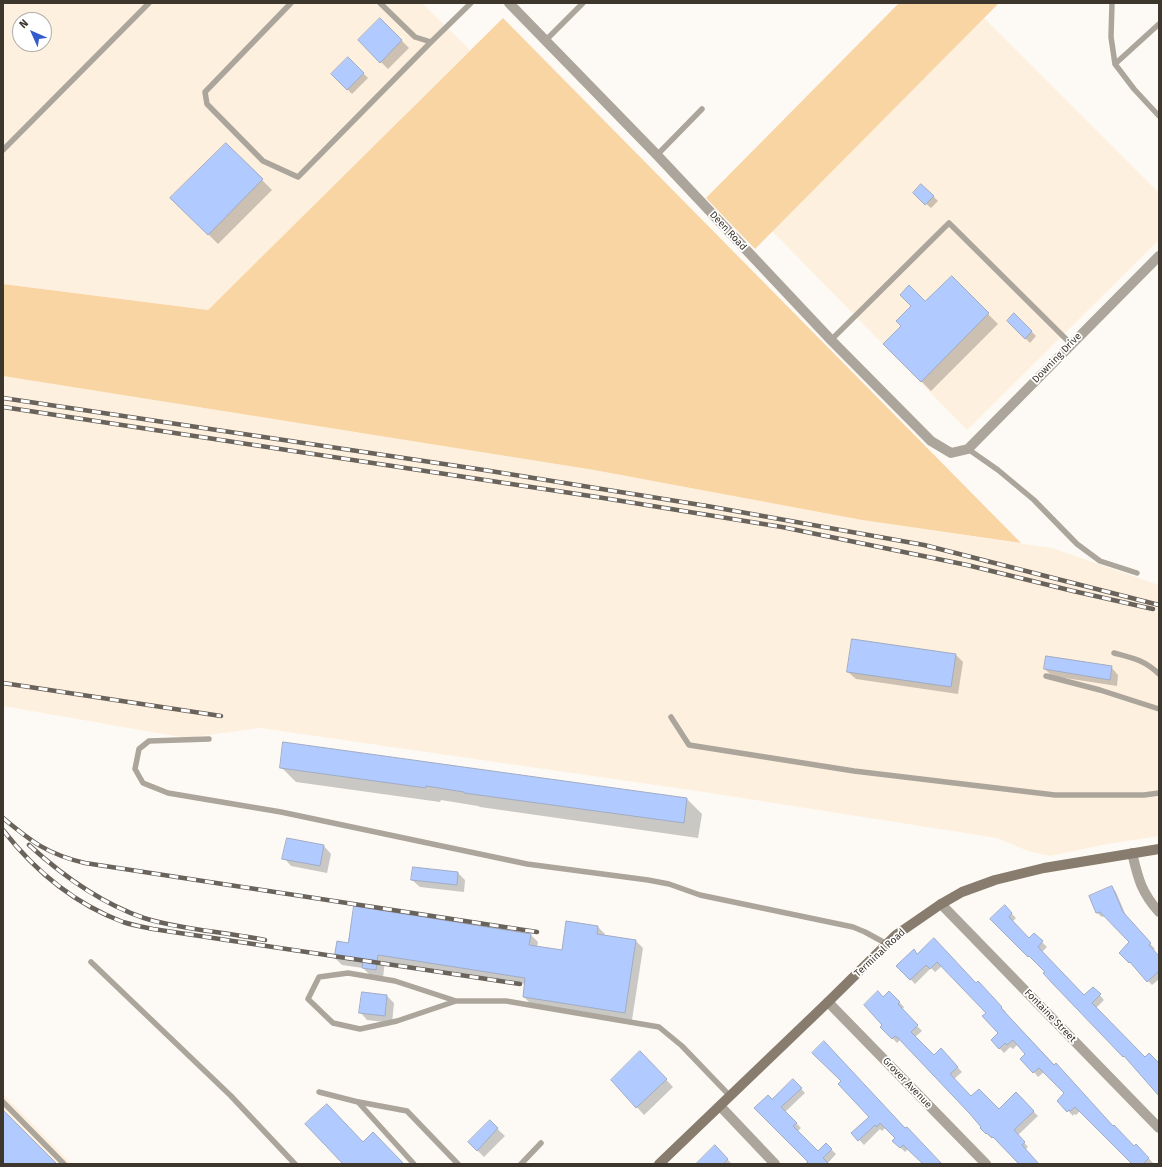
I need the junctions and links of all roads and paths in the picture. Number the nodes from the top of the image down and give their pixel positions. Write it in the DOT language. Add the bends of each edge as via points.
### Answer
graph roads {
  1 [pos="149,3"];
  2 [pos="291,3"];
  3 [pos="380,3"];
  4 [pos="471,3"];
  5 [pos="509,3"];
  6 [pos="583,3"];
  7 [pos="1112,3"];
  8 [pos="1159,24"];
  9 [pos="546,40"];
  10 [pos="431,42"];
  11 [pos="1115,64"];
  12 [pos="702,109"];
  13 [pos="1159,116"];
  14 [pos="3,150"];
  15 [pos="657,155"];
  16 [pos="1159,256"];
  17 [pos="831,340"];
  18 [pos="1071,344"];
  19 [pos="968,449"];
  20 [pos="1137,573"];
  21 [pos="1114,653"];
  22 [pos="1159,674"];
  23 [pos="1046,676"];
  24 [pos="1159,709"];
  25 [pos="671,717"];
  26 [pos="209,739"];
  27 [pos="1159,793"];
  28 [pos="1159,849"];
  29 [pos="1132,853"];
  30 [pos="941,904"];
  31 [pos="1159,912"];
  32 [pos="887,944"];
  33 [pos="91,962"];
  34 [pos="456,1001"];
  35 [pos="828,1002"];
  36 [pos="319,1092"];
  37 [pos="730,1096"];
  38 [pos="3,1102"];
  39 [pos="358,1102"];
  40 [pos="720,1106"];
  41 [pos="1159,1128"];
  42 [pos="541,1143"];
  43 [pos="64,1164"];
  44 [pos="295,1164"];
  45 [pos="414,1164"];
  46 [pos="458,1164"];
  47 [pos="521,1164"];
  48 [pos="659,1164"];
  49 [pos="775,1164"];
  50 [pos="986,1164"];
  1 -- 14 [label="lane"];
  2 -- 10 [label="lane" via="205,92 207,104 263,161 298,176"];
  3 -- 10 [label="lane" via="415,37"];
  4 -- 10 [label="lane"];
  5 -- 9 [label="street, Deen Road"];
  6 -- 9 [label="lane"];
  7 -- 11 [label="lane" via="1111,37"];
  8 -- 11 [label="lane"];
  9 -- 15 [label="street, Deen Road"];
  11 -- 13 [label="lane"];
  12 -- 15 [label="lane"];
  15 -- 17 [label="street, Deen Road"];
  16 -- 18 [label="street, Downing Drive"];
  17 -- 18 [label="lane" via="949,223"];
  17 -- 19 [label="street, Deen Road" via="931,441 951,453"];
  18 -- 19 [label="street, Downing Drive"];
  19 -- 20 [label="lane" via="1034,500 1077,544 1100,561"];
  21 -- 22 [label="lane" via="1139,659"];
  23 -- 24 [label="lane"];
  25 -- 27 [label="lane" via="689,745 854,771 1055,795 1144,796"];
  26 -- 32 [label="lane" via="149,741 139,749 135,769 143,783 168,793 280,812 527,864 670,884 700,894 853,927"];
  28 -- 29 [label="main road, Terminal Road"];
  29 -- 30 [label="main road, Terminal Road" via="1044,868 995,880 962,892"];
  29 -- 31 [label="street" via="1140,885"];
  30 -- 32 [label="main road, Terminal Road"];
  30 -- 41 [label="street, Fontaine Street"];
  32 -- 35 [label="main road, Terminal Road"];
  33 -- 44 [label="lane" via="231,1096"];
  34 -- 34 [label="lane" via="397,1021 360,1029 334,1023 308,999 319,977 348,973 395,980"];
  34 -- 37 [label="lane" via="506,1001 659,1027 682,1046"];
  35 -- 37 [label="main road, Terminal Road"];
  35 -- 50 [label="street, Grover Avenue"];
  36 -- 39 [label="lane"];
  37 -- 40 [label="main road, Terminal Road"];
  38 -- 43 [label="lane"];
  39 -- 45 [label="lane"];
  39 -- 46 [label="lane" via="407,1111"];
  40 -- 48 [label="main road, Terminal Road"];
  40 -- 49 [label="street"];
  42 -- 47 [label="lane"];
}
